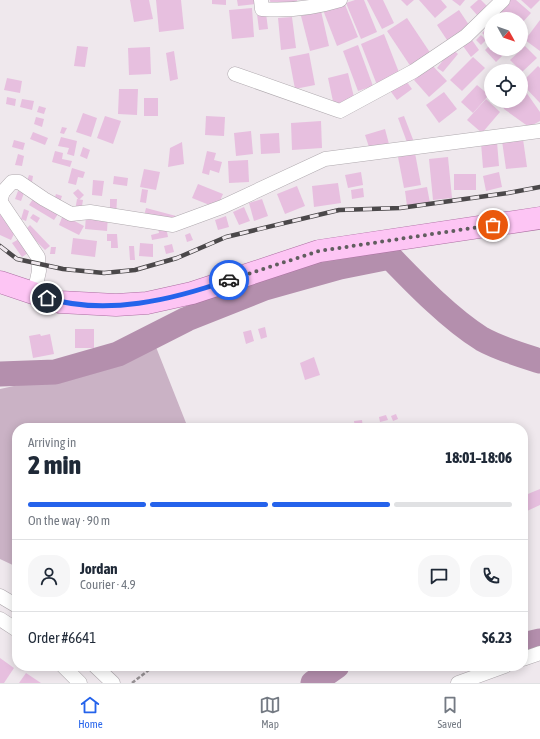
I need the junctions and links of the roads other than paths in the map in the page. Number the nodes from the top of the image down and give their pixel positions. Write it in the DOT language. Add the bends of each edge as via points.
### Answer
graph roads {
  1 [pos="261,0"];
  2 [pos="340,0"];
  3 [pos="503,0"];
  4 [pos="235,74"];
  5 [pos="540,131"];
  6 [pos="0,201"];
  7 [pos="540,218"];
  8 [pos="0,282"];
  9 [pos="34,294"];
  10 [pos="0,596"];
  11 [pos="12,603"];
  12 [pos="0,619"];
  13 [pos="12,627"];
  14 [pos="540,653"];
  15 [pos="528,657"];
  16 [pos="68,671"];
  17 [pos="100,671"];
  18 [pos="491,671"];
  19 [pos="80,683"];
  20 [pos="113,683"];
  21 [pos="458,683"];
  1 -- 2 [label="street" via="262,9 279,10 297,10"];
  3 -- 4 [label="street" via="466,36 414,71 340,112"];
  5 -- 6 [label="street" via="325,159 222,207 173,225 90,212 72,214 44,200 19,182 12,182 3,192"];
  6 -- 9 [label="street" via="38,257 39,271"];
  7 -- 9 [label="main road" via="319,251 192,293 147,303 116,305 60,302"];
  8 -- 9 [label="main road"];
  10 -- 11 [label="street"];
  12 -- 13 [label="street"];
  14 -- 15 [label="street"];
  16 -- 19 [label="street"];
  17 -- 20 [label="street"];
  18 -- 21 [label="street"];
}
